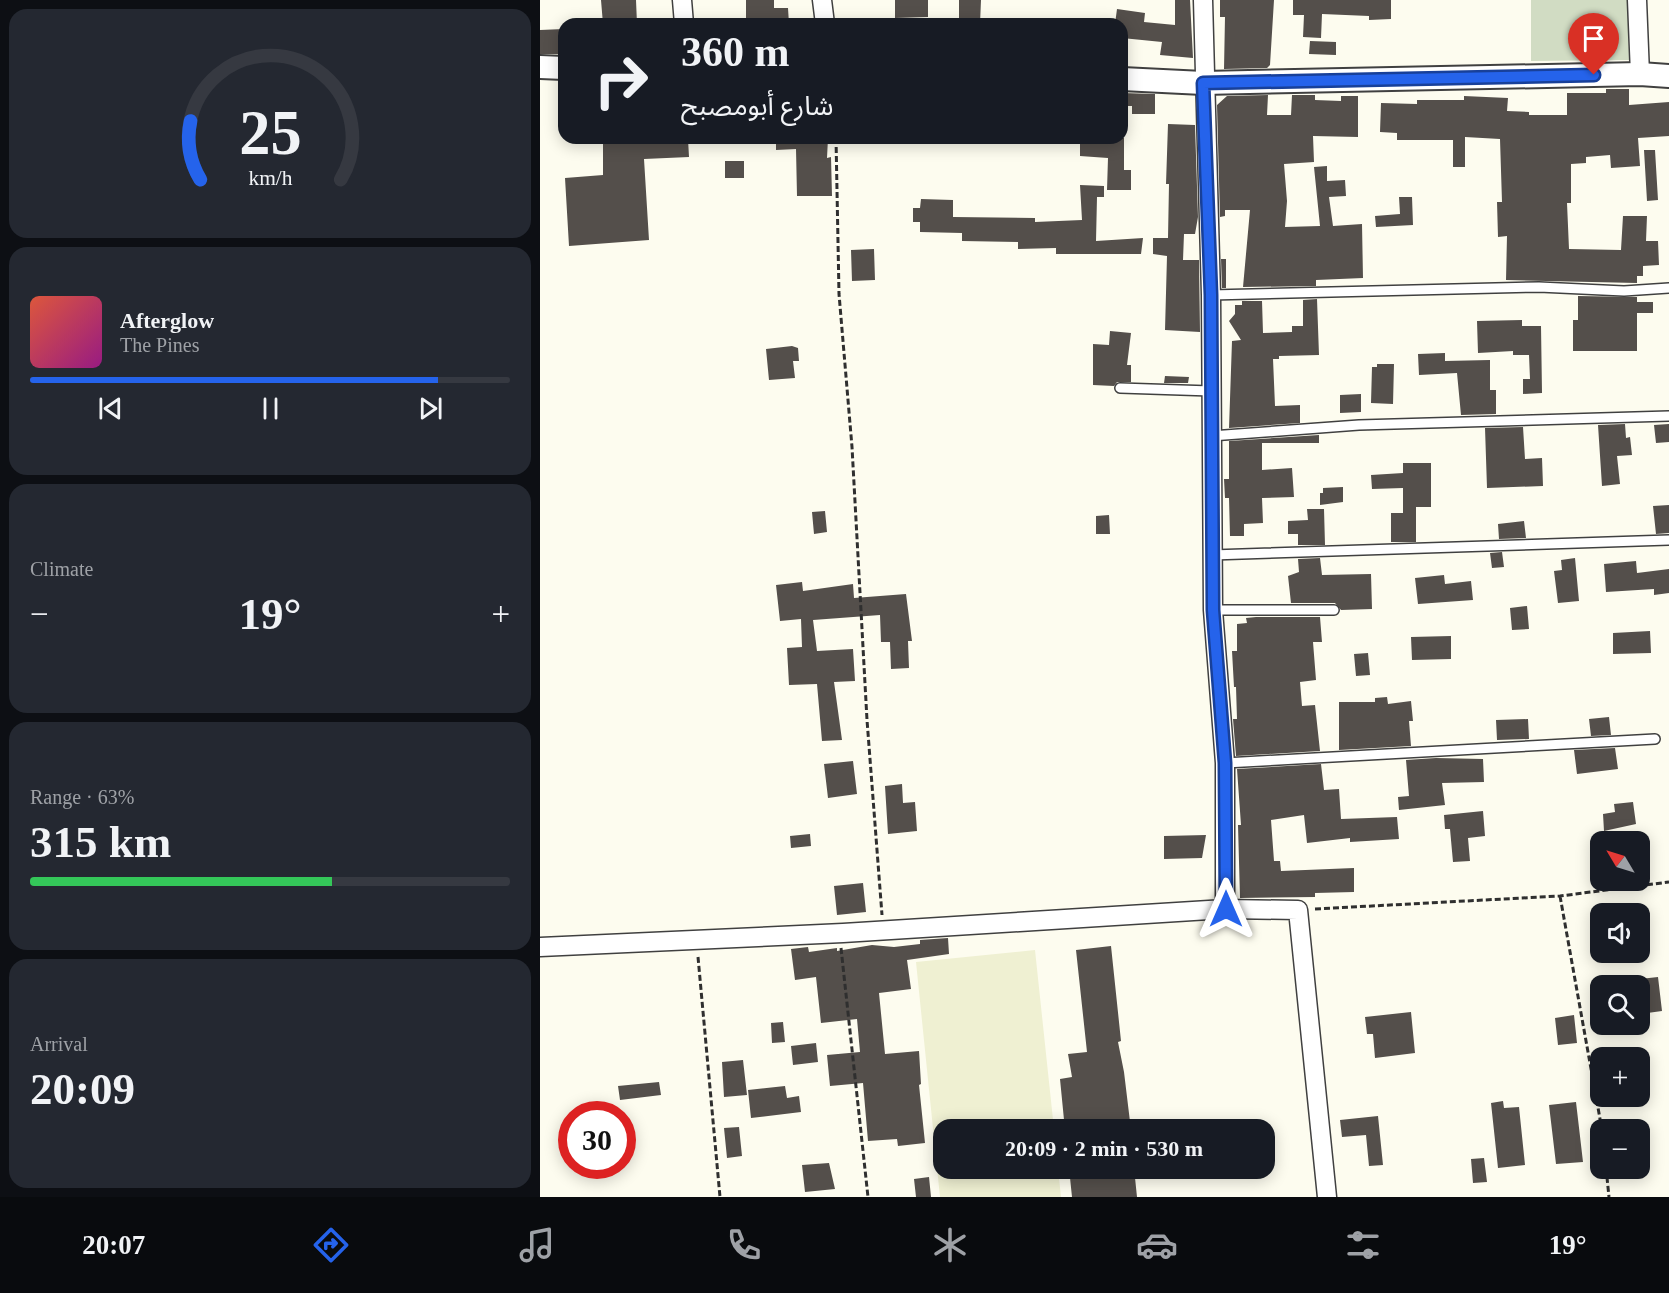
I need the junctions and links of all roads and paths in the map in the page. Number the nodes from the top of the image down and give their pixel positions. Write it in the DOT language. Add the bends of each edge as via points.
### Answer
graph roads {
  1 [pos="682,0"];
  2 [pos="822,0"];
  3 [pos="1203,0"];
  4 [pos="1637,0"];
  5 [pos="684,18"];
  6 [pos="824,18"];
  7 [pos="540,67"];
  8 [pos="558,68"];
  9 [pos="1640,74"];
  10 [pos="1669,76"];
  11 [pos="1128,79"];
  12 [pos="1203,83"];
  13 [pos="836,144"];
  14 [pos="1669,288"];
  15 [pos="1211,295"];
  16 [pos="1120,388"];
  17 [pos="1211,391"];
  18 [pos="1669,416"];
  19 [pos="1211,436"];
  20 [pos="1669,540"];
  21 [pos="1212,555"];
  22 [pos="1213,610"];
  23 [pos="1334,610"];
  24 [pos="1655,739"];
  25 [pos="1225,763"];
  26 [pos="1669,882"];
  27 [pos="1560,896"];
  28 [pos="1226,909"];
  29 [pos="1298,910"];
  30 [pos="883,930"];
  31 [pos="840,933"];
  32 [pos="697,940"];
  33 [pos="540,947"];
  34 [pos="1600,1119"];
  35 [pos="1607,1179"];
  36 [pos="720,1197"];
  37 [pos="868,1197"];
  38 [pos="1328,1197"];
  39 [pos="1608,1197"];
  1 -- 5 [label="street"];
  2 -- 6 [label="street"];
  3 -- 12 [label="street"];
  4 -- 9 [label="street"];
  7 -- 8 [label="street"];
  9 -- 10 [label="street"];
  9 -- 12 [label="street"];
  11 -- 12 [label="street"];
  12 -- 15 [label="street"];
  13 -- 30 [label="path" via="839,294"];
  14 -- 15 [label="lane"];
  15 -- 17 [label="street"];
  16 -- 17 [label="lane"];
  17 -- 19 [label="street"];
  18 -- 19 [label="lane" via="1359,424"];
  19 -- 21 [label="street"];
  20 -- 21 [label="lane"];
  21 -- 22 [label="street"];
  22 -- 23 [label="lane"];
  22 -- 25 [label="street"];
  24 -- 25 [label="lane"];
  25 -- 28 [label="street"];
  26 -- 27 [label="path"];
  27 -- 29 [label="path"];
  27 -- 34 [label="path"];
  28 -- 29 [label="street"];
  28 -- 30 [label="street"];
  29 -- 38 [label="street"];
  30 -- 31 [label="street"];
  31 -- 32 [label="street"];
  31 -- 37 [label="path"];
  32 -- 33 [label="street"];
  32 -- 36 [label="path"];
  35 -- 39 [label="path"];
}
